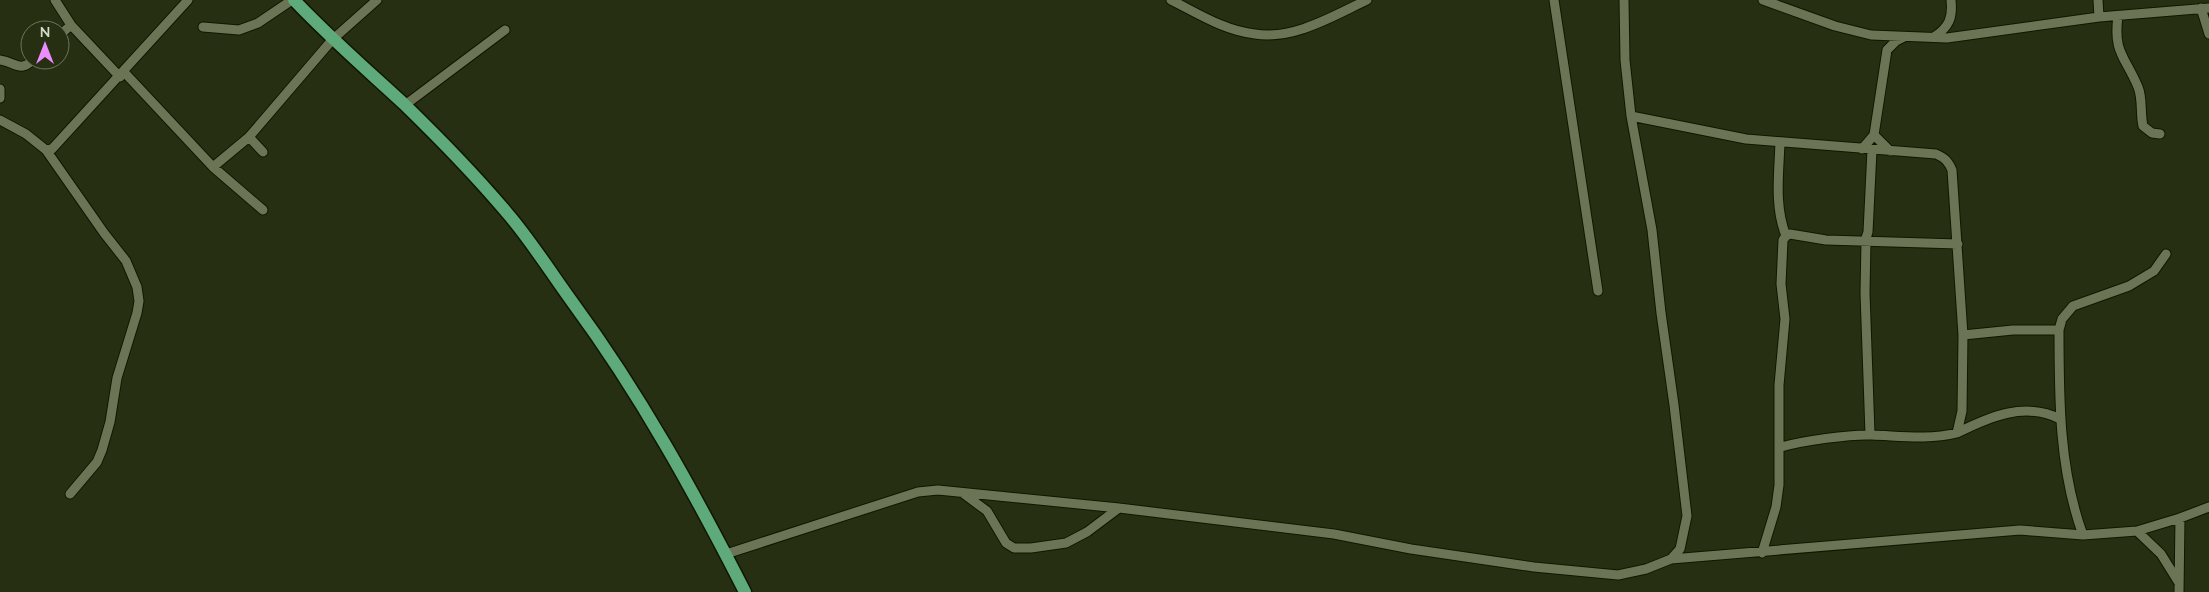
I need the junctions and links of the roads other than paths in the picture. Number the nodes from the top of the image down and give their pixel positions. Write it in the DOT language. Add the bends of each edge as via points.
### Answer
graph roads {
  1 [pos="55,0"];
  2 [pos="188,0"];
  3 [pos="293,0"];
  4 [pos="377,0"];
  5 [pos="1171,0"];
  6 [pos="1367,0"];
  7 [pos="1554,0"];
  8 [pos="1624,0"];
  9 [pos="1764,0"];
  10 [pos="1951,0"];
  11 [pos="2098,0"];
  12 [pos="2205,8"];
  13 [pos="2118,16"];
  14 [pos="2099,17"];
  15 [pos="71,25"];
  16 [pos="203,27"];
  17 [pos="505,30"];
  18 [pos="2209,34"];
  19 [pos="1871,35"];
  20 [pos="1907,35"];
  21 [pos="1934,37"];
  22 [pos="332,40"];
  23 [pos="1887,50"];
  24 [pos="0,60"];
  25 [pos="20,68"];
  26 [pos="122,74"];
  27 [pos="0,90"];
  28 [pos="0,98"];
  29 [pos="404,105"];
  30 [pos="1631,116"];
  31 [pos="0,120"];
  32 [pos="1874,134"];
  33 [pos="2160,134"];
  34 [pos="249,137"];
  35 [pos="1780,142"];
  36 [pos="1862,149"];
  37 [pos="46,150"];
  38 [pos="1872,150"];
  39 [pos="1890,151"];
  40 [pos="263,152"];
  41 [pos="214,168"];
  42 [pos="263,210"];
  43 [pos="1786,236"];
  44 [pos="1865,241"];
  45 [pos="1958,244"];
  46 [pos="2166,254"];
  47 [pos="1598,291"];
  48 [pos="2059,330"];
  49 [pos="1963,335"];
  50 [pos="2060,419"];
  51 [pos="1957,433"];
  52 [pos="1870,434"];
  53 [pos="1781,447"];
  54 [pos="962,492"];
  55 [pos="70,494"];
  56 [pos="2209,507"];
  57 [pos="1119,508"];
  58 [pos="2180,518"];
  59 [pos="2137,531"];
  60 [pos="2083,535"];
  61 [pos="1762,553"];
  62 [pos="726,554"];
  63 [pos="1671,559"];
  64 [pos="2179,587"];
  65 [pos="745,592"];
  1 -- 15 [label="street"];
  2 -- 26 [label="street"];
  3 -- 16 [label="street" via="258,23 239,30"];
  3 -- 22 [label="highway"];
  4 -- 22 [label="street"];
  5 -- 6 [label="street" via="1223,26 1256,34 1284,34 1309,27"];
  7 -- 47 [label="street"];
  8 -- 30 [label="street" via="1625,60"];
  9 -- 19 [label="street" via="1835,26"];
  10 -- 21 [label="street" via="1950,23"];
  11 -- 14 [label="street"];
  12 -- 13 [label="street"];
  12 -- 18 [label="street"];
  13 -- 14 [label="street"];
  13 -- 33 [label="street" via="2117,45 2138,88 2143,126 2152,133"];
  14 -- 21 [label="street" via="1959,37"];
  15 -- 26 [label="street"];
  17 -- 29 [label="street"];
  19 -- 20 [label="street"];
  19 -- 23 [label="street"];
  20 -- 21 [label="street"];
  20 -- 23 [label="street"];
  22 -- 29 [label="highway"];
  22 -- 34 [label="street"];
  23 -- 32 [label="street"];
  24 -- 25 [label="street"];
  26 -- 37 [label="street" via="57,145"];
  26 -- 41 [label="street"];
  27 -- 28 [label="street"];
  29 -- 62 [label="highway" via="508,214 540,253 662,436"];
  30 -- 35 [label="street" via="1721,135"];
  30 -- 63 [label="street" via="1652,230 1687,516 1680,549"];
  31 -- 37 [label="street"];
  32 -- 36 [label="street"];
  32 -- 39 [label="street"];
  34 -- 40 [label="street"];
  34 -- 41 [label="street"];
  35 -- 36 [label="street"];
  35 -- 43 [label="street" via="1779,216"];
  36 -- 38 [label="street"];
  37 -- 55 [label="street" via="126,261 140,301 117,378 102,450 97,462"];
  38 -- 39 [label="street"];
  38 -- 44 [label="street" via="1869,224"];
  39 -- 45 [label="street" via="1936,154 1949,162"];
  41 -- 42 [label="street"];
  43 -- 44 [label="street"];
  43 -- 53 [label="street" via="1781,245 1781,284 1786,319 1779,385"];
  44 -- 45 [label="street"];
  44 -- 52 [label="street"];
  45 -- 49 [label="street"];
  46 -- 48 [label="street" via="2154,271 2129,286 2073,306 2066,311"];
  48 -- 49 [label="street"];
  48 -- 50 [label="street"];
  49 -- 51 [label="street" via="1962,412"];
  50 -- 51 [label="street" via="2032,412 2008,412 1989,417"];
  50 -- 60 [label="street" via="2072,501"];
  51 -- 52 [label="street" via="1917,438"];
  52 -- 53 [label="street"];
  53 -- 61 [label="street" via="1776,507"];
  54 -- 57 [label="street"];
  54 -- 57 [label="street" via="987,511 1006,543 1014,548 1066,543"];
  54 -- 62 [label="street" via="918,492"];
  56 -- 58 [label="street"];
  57 -- 63 [label="street" via="1334,534 1534,567 1618,575"];
  58 -- 59 [label="street"];
  58 -- 64 [label="street"];
  59 -- 60 [label="street"];
  59 -- 64 [label="street" via="2161,554"];
  60 -- 61 [label="street" via="2020,530"];
  61 -- 63 [label="street"];
  62 -- 65 [label="highway"];
}
